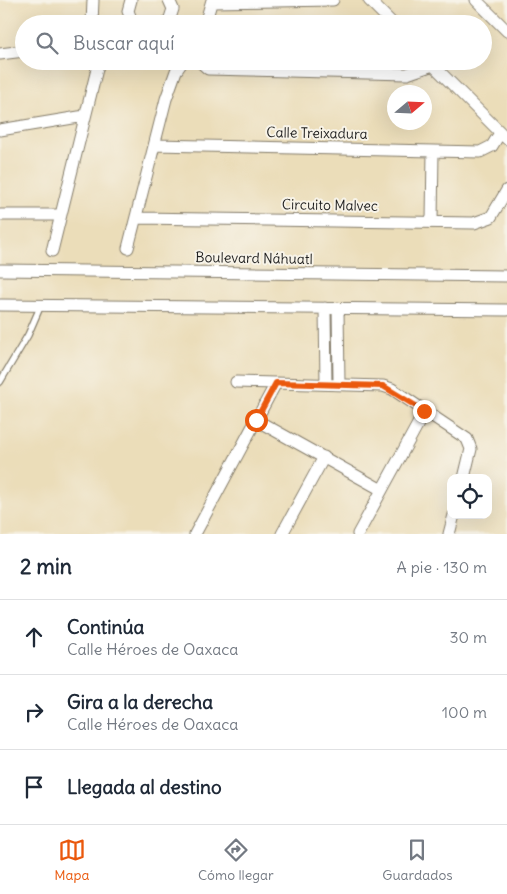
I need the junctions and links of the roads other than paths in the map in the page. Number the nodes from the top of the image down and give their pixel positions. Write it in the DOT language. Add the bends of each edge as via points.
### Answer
graph roads {
  1 [pos="93,0"];
  2 [pos="131,0"];
  3 [pos="169,0"];
  4 [pos="333,0"];
  5 [pos="369,0"];
  6 [pos="476,0"];
  7 [pos="212,1"];
  8 [pos="92,15"];
  9 [pos="130,15"];
  10 [pos="171,15"];
  11 [pos="208,15"];
  12 [pos="383,15"];
  13 [pos="491,15"];
  14 [pos="492,16"];
  15 [pos="507,31"];
  16 [pos="15,52"];
  17 [pos="0,54"];
  18 [pos="97,70"];
  19 [pos="178,70"];
  20 [pos="255,70"];
  21 [pos="419,70"];
  22 [pos="438,70"];
  23 [pos="85,116"];
  24 [pos="1,133"];
  25 [pos="504,136"];
  26 [pos="155,145"];
  27 [pos="433,151"];
  28 [pos="507,190"];
  29 [pos="0,215"];
  30 [pos="61,216"];
  31 [pos="136,218"];
  32 [pos="432,221"];
  33 [pos="128,248"];
  34 [pos="52,251"];
  35 [pos="0,270"];
  36 [pos="507,276"];
  37 [pos="0,305"];
  38 [pos="41,305"];
  39 [pos="325,308"];
  40 [pos="338,308"];
  41 [pos="507,310"];
  42 [pos="0,382"];
  43 [pos="236,382"];
  44 [pos="276,383"];
  45 [pos="326,384"];
  46 [pos="339,384"];
  47 [pos="424,411"];
  48 [pos="256,420"];
  49 [pos="324,457"];
  50 [pos="465,474"];
  51 [pos="382,490"];
  52 [pos="453,519"];
  53 [pos="449,533"];
  54 [pos="195,534"];
  55 [pos="282,534"];
  56 [pos="358,534"];
  1 -- 8 [label="street"];
  2 -- 9 [label="street"];
  3 -- 10 [label="street" via="173,9"];
  4 -- 7 [label="street"];
  5 -- 12 [label="street"];
  6 -- 13 [label="street"];
  7 -- 11 [label="street"];
  14 -- 15 [label="street"];
  16 -- 17 [label="street"];
  18 -- 23 [label="street"];
  19 -- 26 [label="street"];
  20 -- 21 [label="street" via="397,73"];
  22 -- 25 [label="street"];
  23 -- 24 [label="street"];
  23 -- 30 [label="street"];
  25 -- 27 [label="street, Calle Treixadura" via="480,152"];
  26 -- 27 [label="street, Calle Treixadura"];
  26 -- 31 [label="street"];
  27 -- 32 [label="street"];
  28 -- 32 [label="street, Circuito Malvec" via="486,220 474,223"];
  29 -- 30 [label="street"];
  30 -- 34 [label="street"];
  31 -- 32 [label="street, Circuito Malvec"];
  31 -- 33 [label="street"];
  35 -- 36 [label="street, Boulevard Náhuatl"];
  37 -- 38 [label="street"];
  38 -- 39 [label="street"];
  38 -- 42 [label="lane" via="28,335"];
  39 -- 40 [label="street"];
  39 -- 45 [label="street"];
  40 -- 41 [label="street"];
  40 -- 46 [label="street"];
  43 -- 44 [label="street"];
  44 -- 45 [label="street"];
  44 -- 48 [label="street"];
  45 -- 46 [label="street"];
  46 -- 47 [label="street" via="388,387"];
  47 -- 50 [label="street" via="469,442 471,449"];
  47 -- 51 [label="street"];
  48 -- 49 [label="street"];
  48 -- 54 [label="street"];
  49 -- 51 [label="street"];
  49 -- 55 [label="street"];
  51 -- 56 [label="street"];
  52 -- 53 [label="street"];
}
